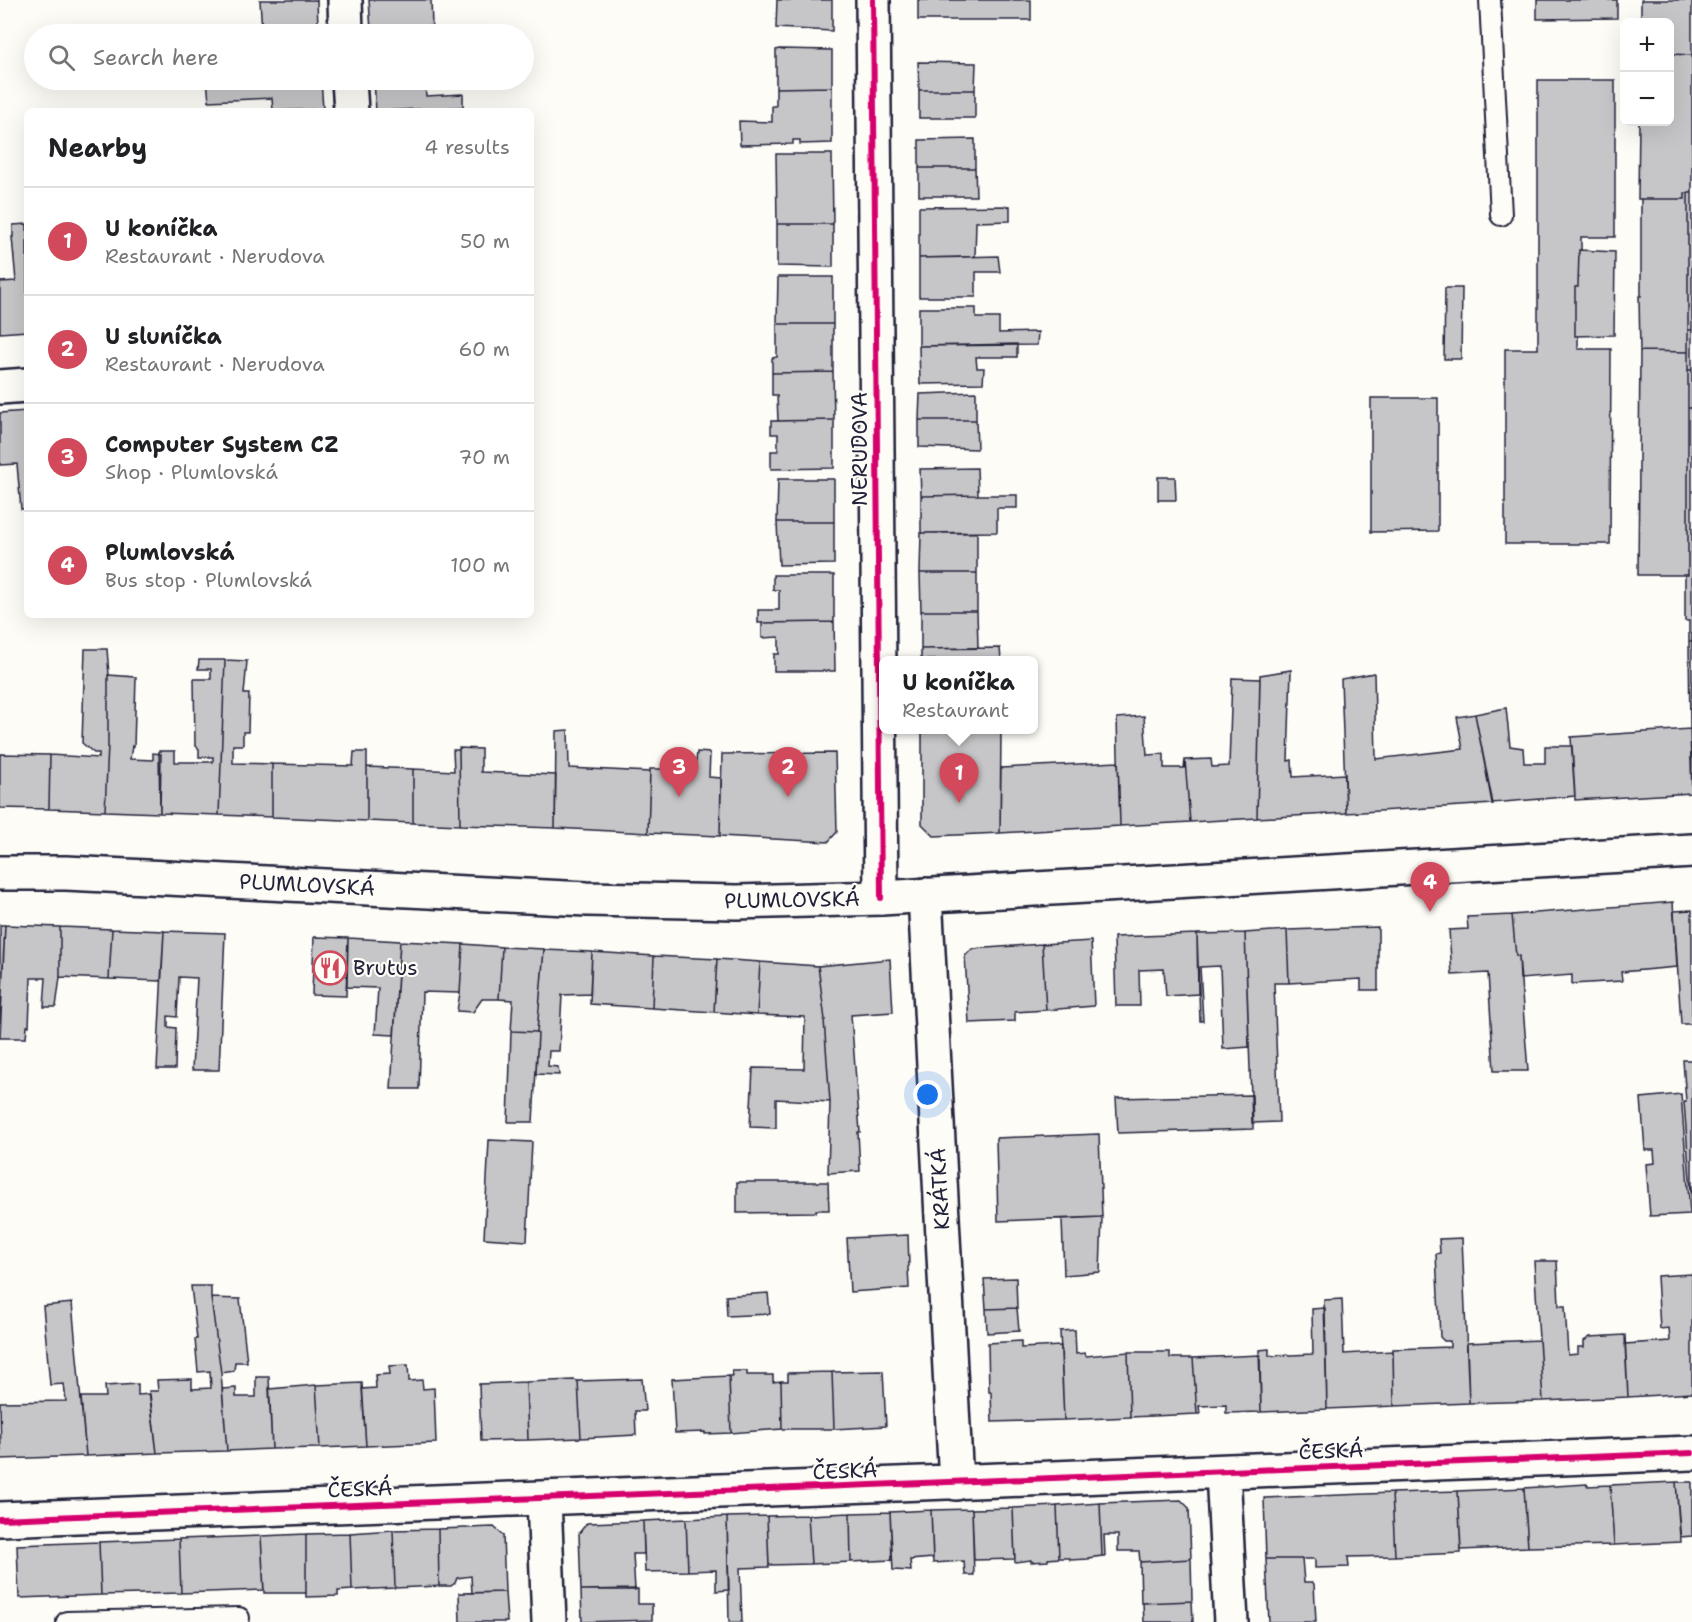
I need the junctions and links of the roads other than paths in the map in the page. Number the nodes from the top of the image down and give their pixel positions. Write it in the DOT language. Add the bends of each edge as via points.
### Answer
graph roads {
  1 [pos="345,0"];
  2 [pos="873,0"];
  3 [pos="1490,0"];
  4 [pos="346,24"];
  5 [pos="350,90"];
  6 [pos="351,108"];
  7 [pos="1501,215"];
  8 [pos="24,385"];
  9 [pos="0,387"];
  10 [pos="879,674"];
  11 [pos="880,734"];
  12 [pos="1692,850"];
  13 [pos="0,873"];
  14 [pos="925,895"];
  15 [pos="881,898"];
  16 [pos="1692,1453"];
  17 [pos="1223,1472"];
  18 [pos="956,1483"];
  19 [pos="544,1499"];
  20 [pos="0,1519"];
  21 [pos="239,1618"];
  22 [pos="66,1622"];
  23 [pos="549,1622"];
  24 [pos="1231,1622"];
  1 -- 4 [label="street"];
  2 -- 10 [label="street, NERUDOVA"];
  3 -- 7 [label="lane"];
  5 -- 6 [label="street"];
  8 -- 9 [label="street"];
  11 -- 15 [label="street, NERUDOVA"];
  12 -- 14 [label="street, PLUMLOVSKÁ"];
  13 -- 15 [label="street, PLUMLOVSKÁ" via="663,901"];
  14 -- 15 [label="street, PLUMLOVSKÁ"];
  14 -- 18 [label="street, KRÁTKÁ"];
  16 -- 17 [label="street, ČESKÁ"];
  17 -- 18 [label="street, ČESKÁ"];
  17 -- 24 [label="street"];
  18 -- 19 [label="street, ČESKÁ"];
  19 -- 20 [label="street, ČESKÁ"];
  19 -- 23 [label="street"];
  21 -- 22 [label="lane"];
}
